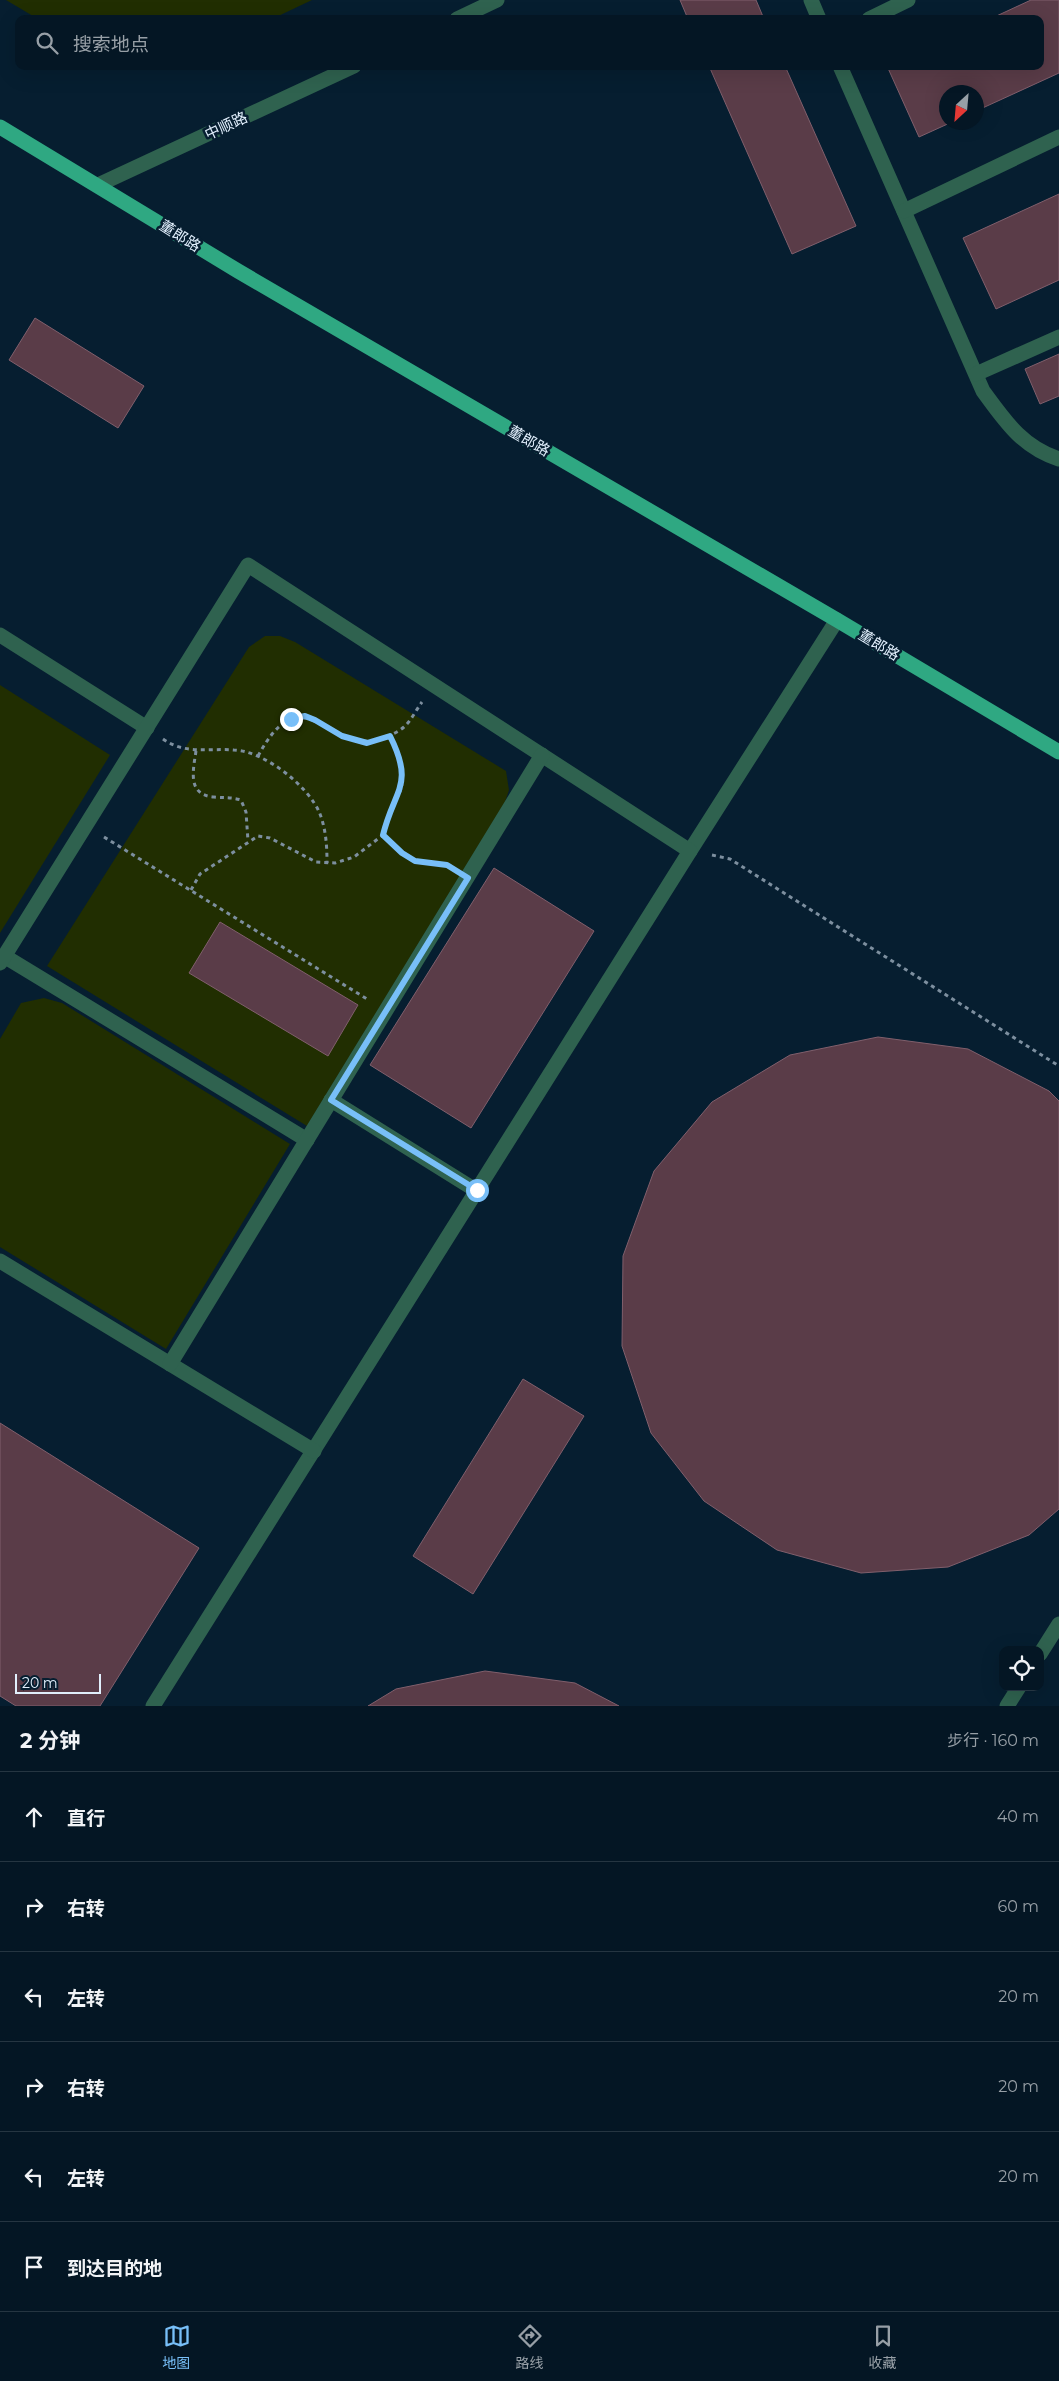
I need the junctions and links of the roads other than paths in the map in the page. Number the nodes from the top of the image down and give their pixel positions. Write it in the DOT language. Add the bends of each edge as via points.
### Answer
graph roads {
  1 [pos="498,0"];
  2 [pos="811,0"];
  3 [pos="908,0"];
  4 [pos="466,15"];
  5 [pos="817,15"];
  6 [pos="877,15"];
  7 [pos="345,70"];
  8 [pos="842,70"];
  9 [pos="0,127"];
  10 [pos="1059,137"];
  11 [pos="98,185"];
  12 [pos="904,211"];
  13 [pos="1059,337"];
  14 [pos="976,374"];
  15 [pos="1059,459"];
  16 [pos="837,620"];
  17 [pos="0,635"];
  18 [pos="147,728"];
  19 [pos="1059,752"];
  20 [pos="542,755"];
  21 [pos="690,851"];
  22 [pos="2,960"];
  23 [pos="331,1100"];
  24 [pos="307,1140"];
  25 [pos="477,1190"];
  26 [pos="0,1261"];
  27 [pos="170,1364"];
  28 [pos="314,1451"];
  29 [pos="1059,1624"];
  30 [pos="1044,1648"];
  31 [pos="1016,1691"];
  32 [pos="153,1706"];
  33 [pos="1007,1706"];
  1 -- 4 [label="street"];
  2 -- 5 [label="street"];
  3 -- 6 [label="street"];
  7 -- 11 [label="street, 中顺路"];
  8 -- 12 [label="street"];
  9 -- 11 [label="main road, 董郎路"];
  10 -- 12 [label="street"];
  11 -- 16 [label="main road, 董郎路" via="238,271"];
  12 -- 14 [label="street"];
  13 -- 14 [label="street"];
  14 -- 15 [label="street" via="983,391 1010,427 1029,446"];
  16 -- 19 [label="main road, 董郎路"];
  16 -- 21 [label="street"];
  17 -- 18 [label="street"];
  18 -- 20 [label="street" via="248,565"];
  18 -- 22 [label="street"];
  20 -- 21 [label="street"];
  20 -- 23 [label="street"];
  21 -- 25 [label="street"];
  22 -- 24 [label="street"];
  23 -- 24 [label="street"];
  23 -- 25 [label="street"];
  24 -- 27 [label="street"];
  25 -- 28 [label="street"];
  26 -- 27 [label="street"];
  27 -- 28 [label="street"];
  28 -- 32 [label="street"];
  29 -- 30 [label="street"];
  31 -- 33 [label="street"];
}
